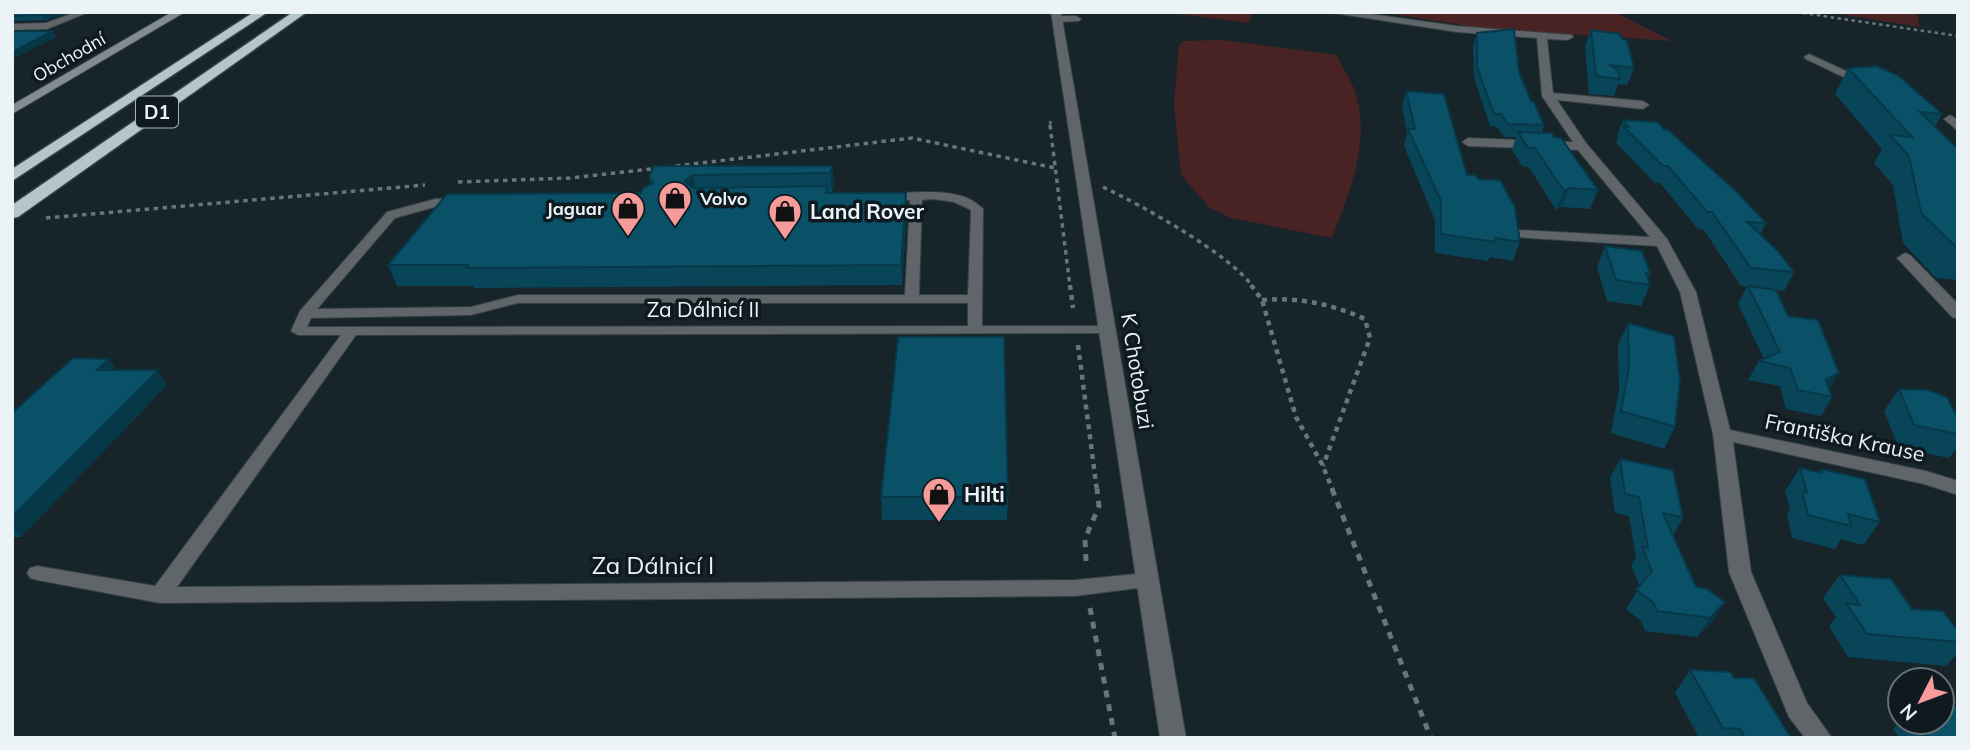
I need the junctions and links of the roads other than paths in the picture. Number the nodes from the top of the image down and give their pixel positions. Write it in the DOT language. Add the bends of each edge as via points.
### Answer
graph roads {
  1 [pos="85,12"];
  2 [pos="180,12"];
  3 [pos="262,12"];
  4 [pos="301,12"];
  5 [pos="1332,12"];
  6 [pos="1056,15"];
  7 [pos="1076,19"];
  8 [pos="12,27"];
  9 [pos="1542,37"];
  10 [pos="1568,37"];
  11 [pos="1809,57"];
  12 [pos="1878,90"];
  13 [pos="1548,96"];
  14 [pos="1643,105"];
  15 [pos="12,110"];
  16 [pos="1468,142"];
  17 [pos="1582,146"];
  18 [pos="12,177"];
  19 [pos="875,198"];
  20 [pos="916,198"];
  21 [pos="477,202"];
  22 [pos="12,213"];
  23 [pos="1518,234"];
  24 [pos="1662,242"];
  25 [pos="1905,258"];
  26 [pos="912,298"];
  27 [pos="976,299"];
  28 [pos="305,314"];
  29 [pos="1958,314"];
  30 [pos="975,330"];
  31 [pos="1109,330"];
  32 [pos="351,332"];
  33 [pos="1722,434"];
  34 [pos="1958,488"];
  35 [pos="37,573"];
  36 [pos="1147,581"];
  37 [pos="160,595"];
  38 [pos="1173,738"];
  39 [pos="1820,738"];
  1 -- 8 [label="lane" via="47,26"];
  2 -- 15 [label="street, Obchodní"];
  3 -- 18 [label="highway, D1"];
  4 -- 22 [label="highway, D1"];
  5 -- 9 [label="street"];
  6 -- 7 [label="lane"];
  6 -- 31 [label="street, K Chotobuzi"];
  9 -- 10 [label="street"];
  9 -- 13 [label="street"];
  11 -- 12 [label="lane"];
  13 -- 14 [label="street"];
  13 -- 17 [label="street"];
  16 -- 17 [label="street"];
  17 -- 24 [label="street"];
  19 -- 20 [label="lane"];
  20 -- 26 [label="lane"];
  20 -- 27 [label="lane" via="951,196 967,200 977,209"];
  21 -- 28 [label="lane" via="435,203 391,215"];
  23 -- 24 [label="street"];
  24 -- 33 [label="street" via="1688,292"];
  25 -- 29 [label="street"];
  26 -- 27 [label="lane"];
  26 -- 28 [label="lane" via="518,299 471,311"];
  27 -- 30 [label="lane"];
  28 -- 32 [label="lane, Za Dálnicí II" via="298,331"];
  30 -- 31 [label="lane, Za Dálnicí II"];
  30 -- 32 [label="lane, Za Dálnicí II"];
  31 -- 36 [label="street, K Chotobuzi"];
  32 -- 37 [label="lane"];
  33 -- 34 [label="street, Františka Krause"];
  33 -- 39 [label="street" via="1740,572 1798,710"];
  35 -- 37 [label="lane, Za Dálnicí I"];
  36 -- 37 [label="lane, Za Dálnicí I" via="1075,588"];
  36 -- 38 [label="street, K Chotobuzi"];
}
